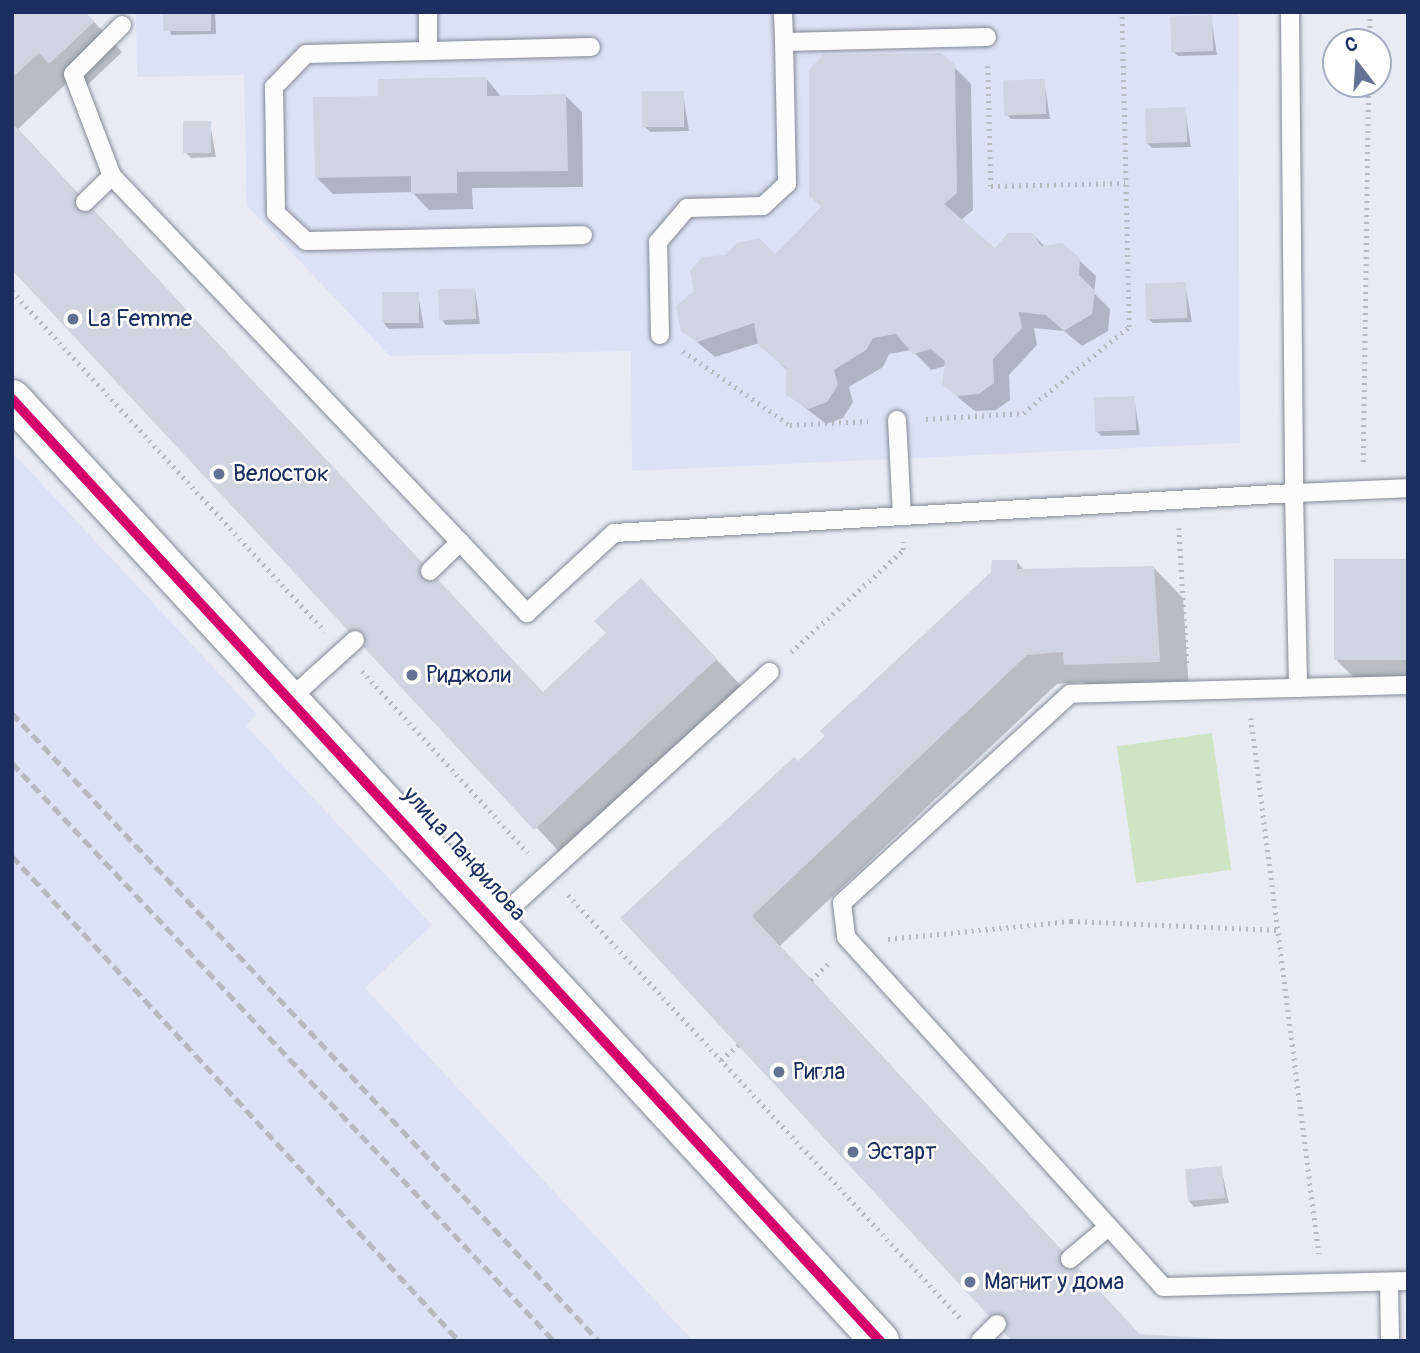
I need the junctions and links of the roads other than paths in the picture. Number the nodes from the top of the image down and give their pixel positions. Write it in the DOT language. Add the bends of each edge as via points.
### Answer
graph roads {
  1 [pos="428,12"];
  2 [pos="783,12"];
  3 [pos="1290,12"];
  4 [pos="122,25"];
  5 [pos="987,37"];
  6 [pos="784,42"];
  7 [pos="591,47"];
  8 [pos="428,51"];
  9 [pos="112,176"];
  10 [pos="85,201"];
  11 [pos="583,235"];
  12 [pos="660,335"];
  13 [pos="12,399"];
  14 [pos="897,420"];
  15 [pos="1408,488"];
  16 [pos="1294,493"];
  17 [pos="902,516"];
  18 [pos="460,542"];
  19 [pos="430,570"];
  20 [pos="349,645"];
  21 [pos="770,672"];
  22 [pos="1408,685"];
  23 [pos="1298,688"];
  24 [pos="292,697"];
  25 [pos="496,921"];
  26 [pos="1107,1228"];
  27 [pos="1070,1259"];
  28 [pos="1408,1281"];
  29 [pos="1389,1282"];
  30 [pos="997,1324"];
  31 [pos="980,1340"];
  32 [pos="880,1341"];
  33 [pos="1390,1341"];
  1 -- 8 [label="lane"];
  2 -- 6 [label="lane"];
  3 -- 16 [label="lane"];
  4 -- 9 [label="lane" via="73,74"];
  5 -- 6 [label="lane"];
  6 -- 12 [label="lane" via="787,184 763,206 687,208 658,242"];
  7 -- 8 [label="lane"];
  8 -- 11 [label="lane" via="306,54 274,87 276,213 306,241"];
  9 -- 10 [label="lane"];
  9 -- 18 [label="lane"];
  13 -- 24 [label="street, улица Панфилова"];
  14 -- 17 [label="lane"];
  15 -- 16 [label="lane"];
  16 -- 17 [label="lane"];
  16 -- 23 [label="lane"];
  17 -- 18 [label="lane" via="614,533 527,613"];
  18 -- 19 [label="lane"];
  20 -- 24 [label="lane"];
  21 -- 25 [label="lane"];
  22 -- 23 [label="lane"];
  23 -- 26 [label="lane" via="1070,694 842,903 851,943"];
  24 -- 25 [label="street, улица Панфилова"];
  25 -- 32 [label="street, улица Панфилова"];
  26 -- 27 [label="lane"];
  26 -- 29 [label="lane" via="1163,1287"];
  28 -- 29 [label="lane"];
  29 -- 33 [label="lane"];
  30 -- 31 [label="lane"];
}
